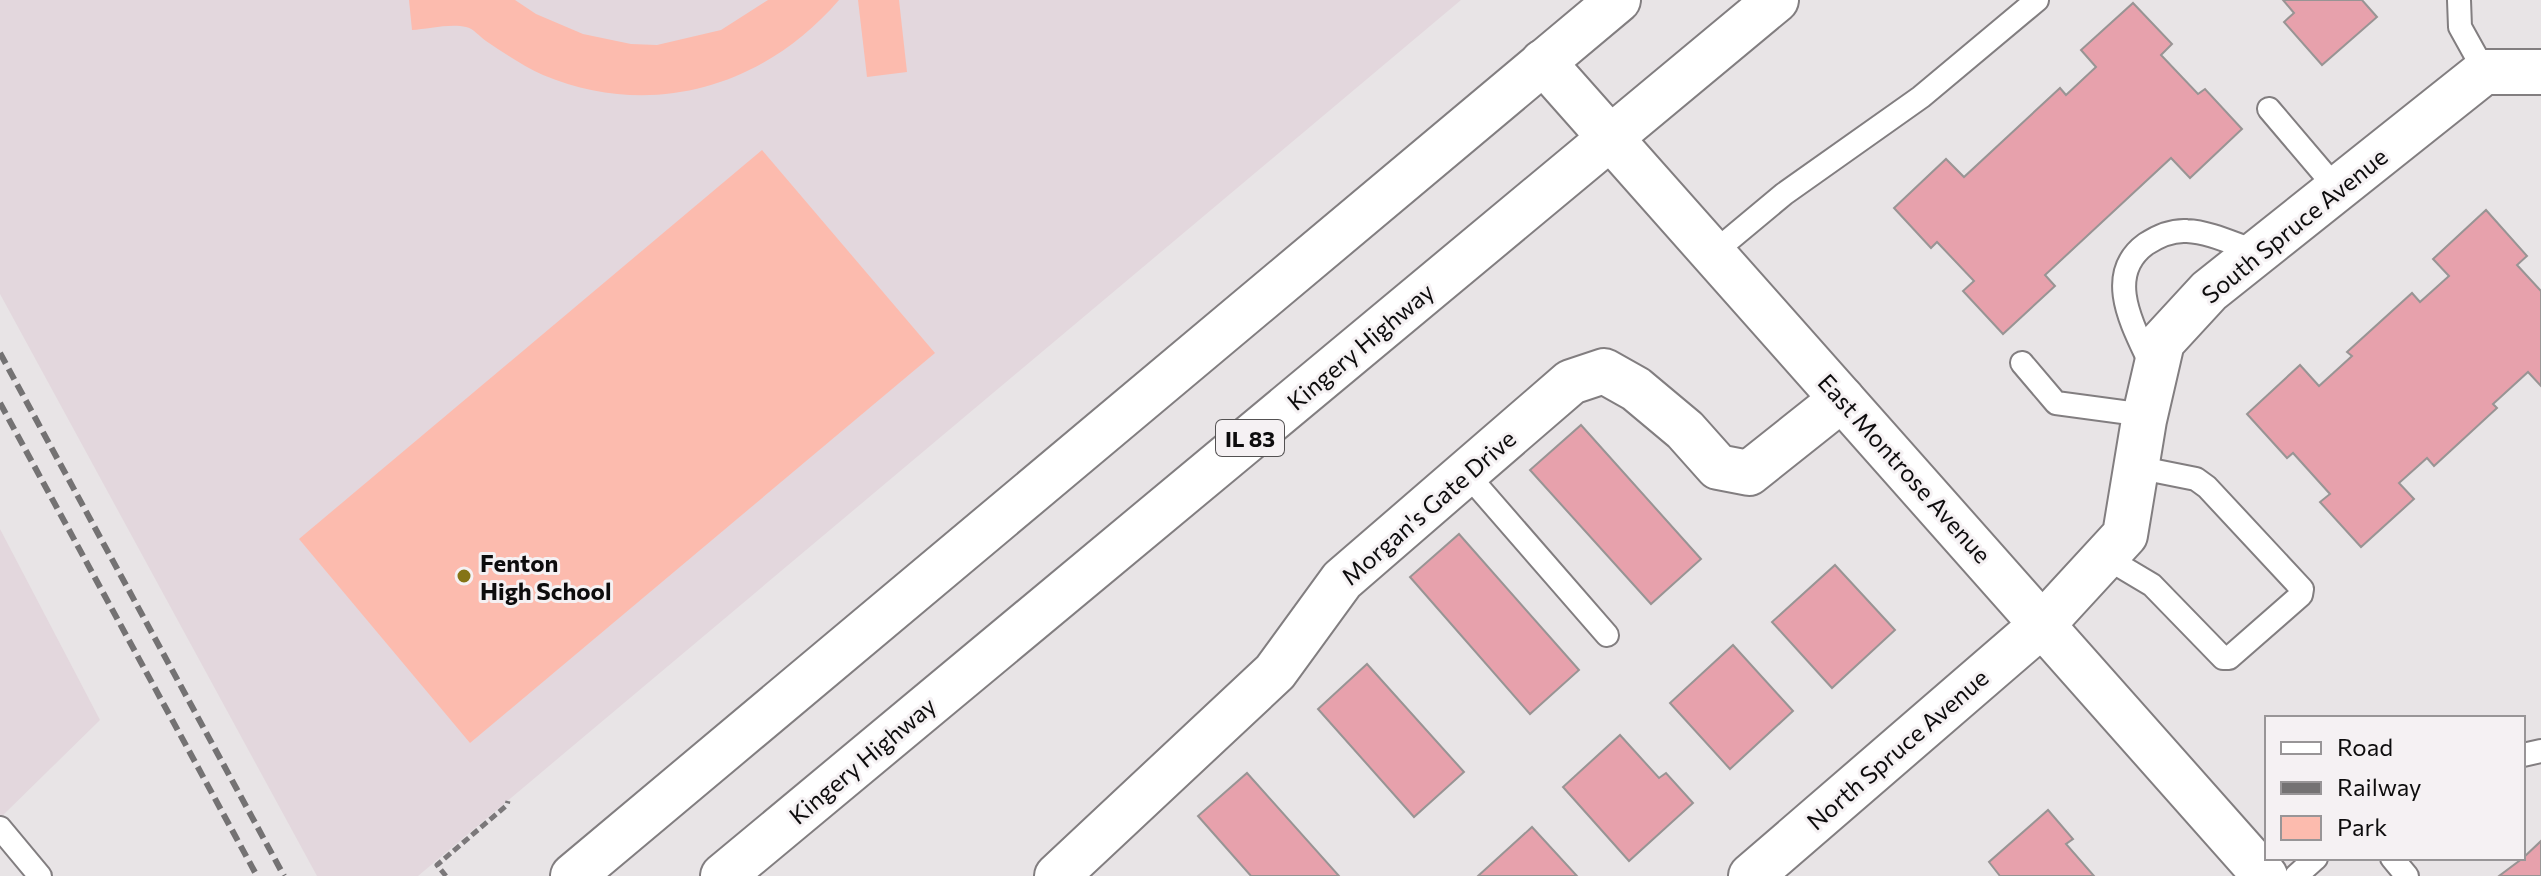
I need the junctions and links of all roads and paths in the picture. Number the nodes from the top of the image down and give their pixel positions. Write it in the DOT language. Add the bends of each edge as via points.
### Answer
graph roads {
  1 [pos="1618,0"];
  2 [pos="1776,0"];
  3 [pos="2037,0"];
  4 [pos="2459,0"];
  5 [pos="1543,62"];
  6 [pos="2485,72"];
  7 [pos="2541,72"];
  8 [pos="2269,109"];
  9 [pos="1608,139"];
  10 [pos="2337,189"];
  11 [pos="2258,252"];
  12 [pos="1712,254"];
  13 [pos="2022,363"];
  14 [pos="2150,395"];
  15 [pos="1842,399"];
  16 [pos="2136,467"];
  17 [pos="1466,473"];
  18 [pos="2105,557"];
  19 [pos="2044,623"];
  20 [pos="1607,635"];
  21 [pos="508,801"];
  22 [pos="0,828"];
  23 [pos="2314,860"];
  24 [pos="2394,860"];
  25 [pos="40,876"];
  26 [pos="446,876"];
  27 [pos="573,876"];
  28 [pos="723,876"];
  29 [pos="1057,876"];
  30 [pos="1751,876"];
  31 [pos="2265,876"];
  32 [pos="2296,876"];
  33 [pos="2407,876"];
  1 -- 5 [label="main road"];
  2 -- 9 [label="main road, Kingery Highway / IL 83"];
  3 -- 12 [label="lane" via="1921,97 1784,194"];
  4 -- 6 [label="lane" via="2460,27"];
  5 -- 9 [label="main road, East Montrose Avenue"];
  5 -- 27 [label="main road"];
  6 -- 7 [label="main road"];
  6 -- 10 [label="main road, South Spruce Avenue"];
  8 -- 10 [label="lane"];
  9 -- 12 [label="main road, East Montrose Avenue"];
  9 -- 28 [label="main road, Kingery Highway / IL 83"];
  10 -- 11 [label="main road, South Spruce Avenue"];
  11 -- 14 [label="main road, South Spruce Avenue" via="2209,291 2162,342"];
  11 -- 14 [label="lane" via="2187,231 2163,234 2143,246 2127,266 2122,286"];
  12 -- 15 [label="main road, East Montrose Avenue"];
  13 -- 14 [label="lane" via="2056,403"];
  14 -- 16 [label="main road, South Spruce Avenue"];
  15 -- 17 [label="main road, Morgan's Gate Drive" via="1749,473 1718,467 1685,430 1604,371 1571,382"];
  15 -- 19 [label="main road, East Montrose Avenue"];
  16 -- 18 [label="main road, South Spruce Avenue" via="2125,535"];
  16 -- 18 [label="lane" via="2196,479 2207,487 2302,589 2301,595 2223,658 2152,585"];
  17 -- 20 [label="lane"];
  17 -- 29 [label="main road, Morgan's Gate Drive" via="1342,580 1275,672"];
  18 -- 19 [label="main road, South Spruce Avenue"];
  19 -- 30 [label="main road, North Spruce Avenue"];
  19 -- 31 [label="main road, East Montrose Avenue"];
  21 -- 26 [label="path" via="437,865"];
  22 -- 25 [label="lane"];
  23 -- 32 [label="lane"];
  24 -- 33 [label="lane"];
}
